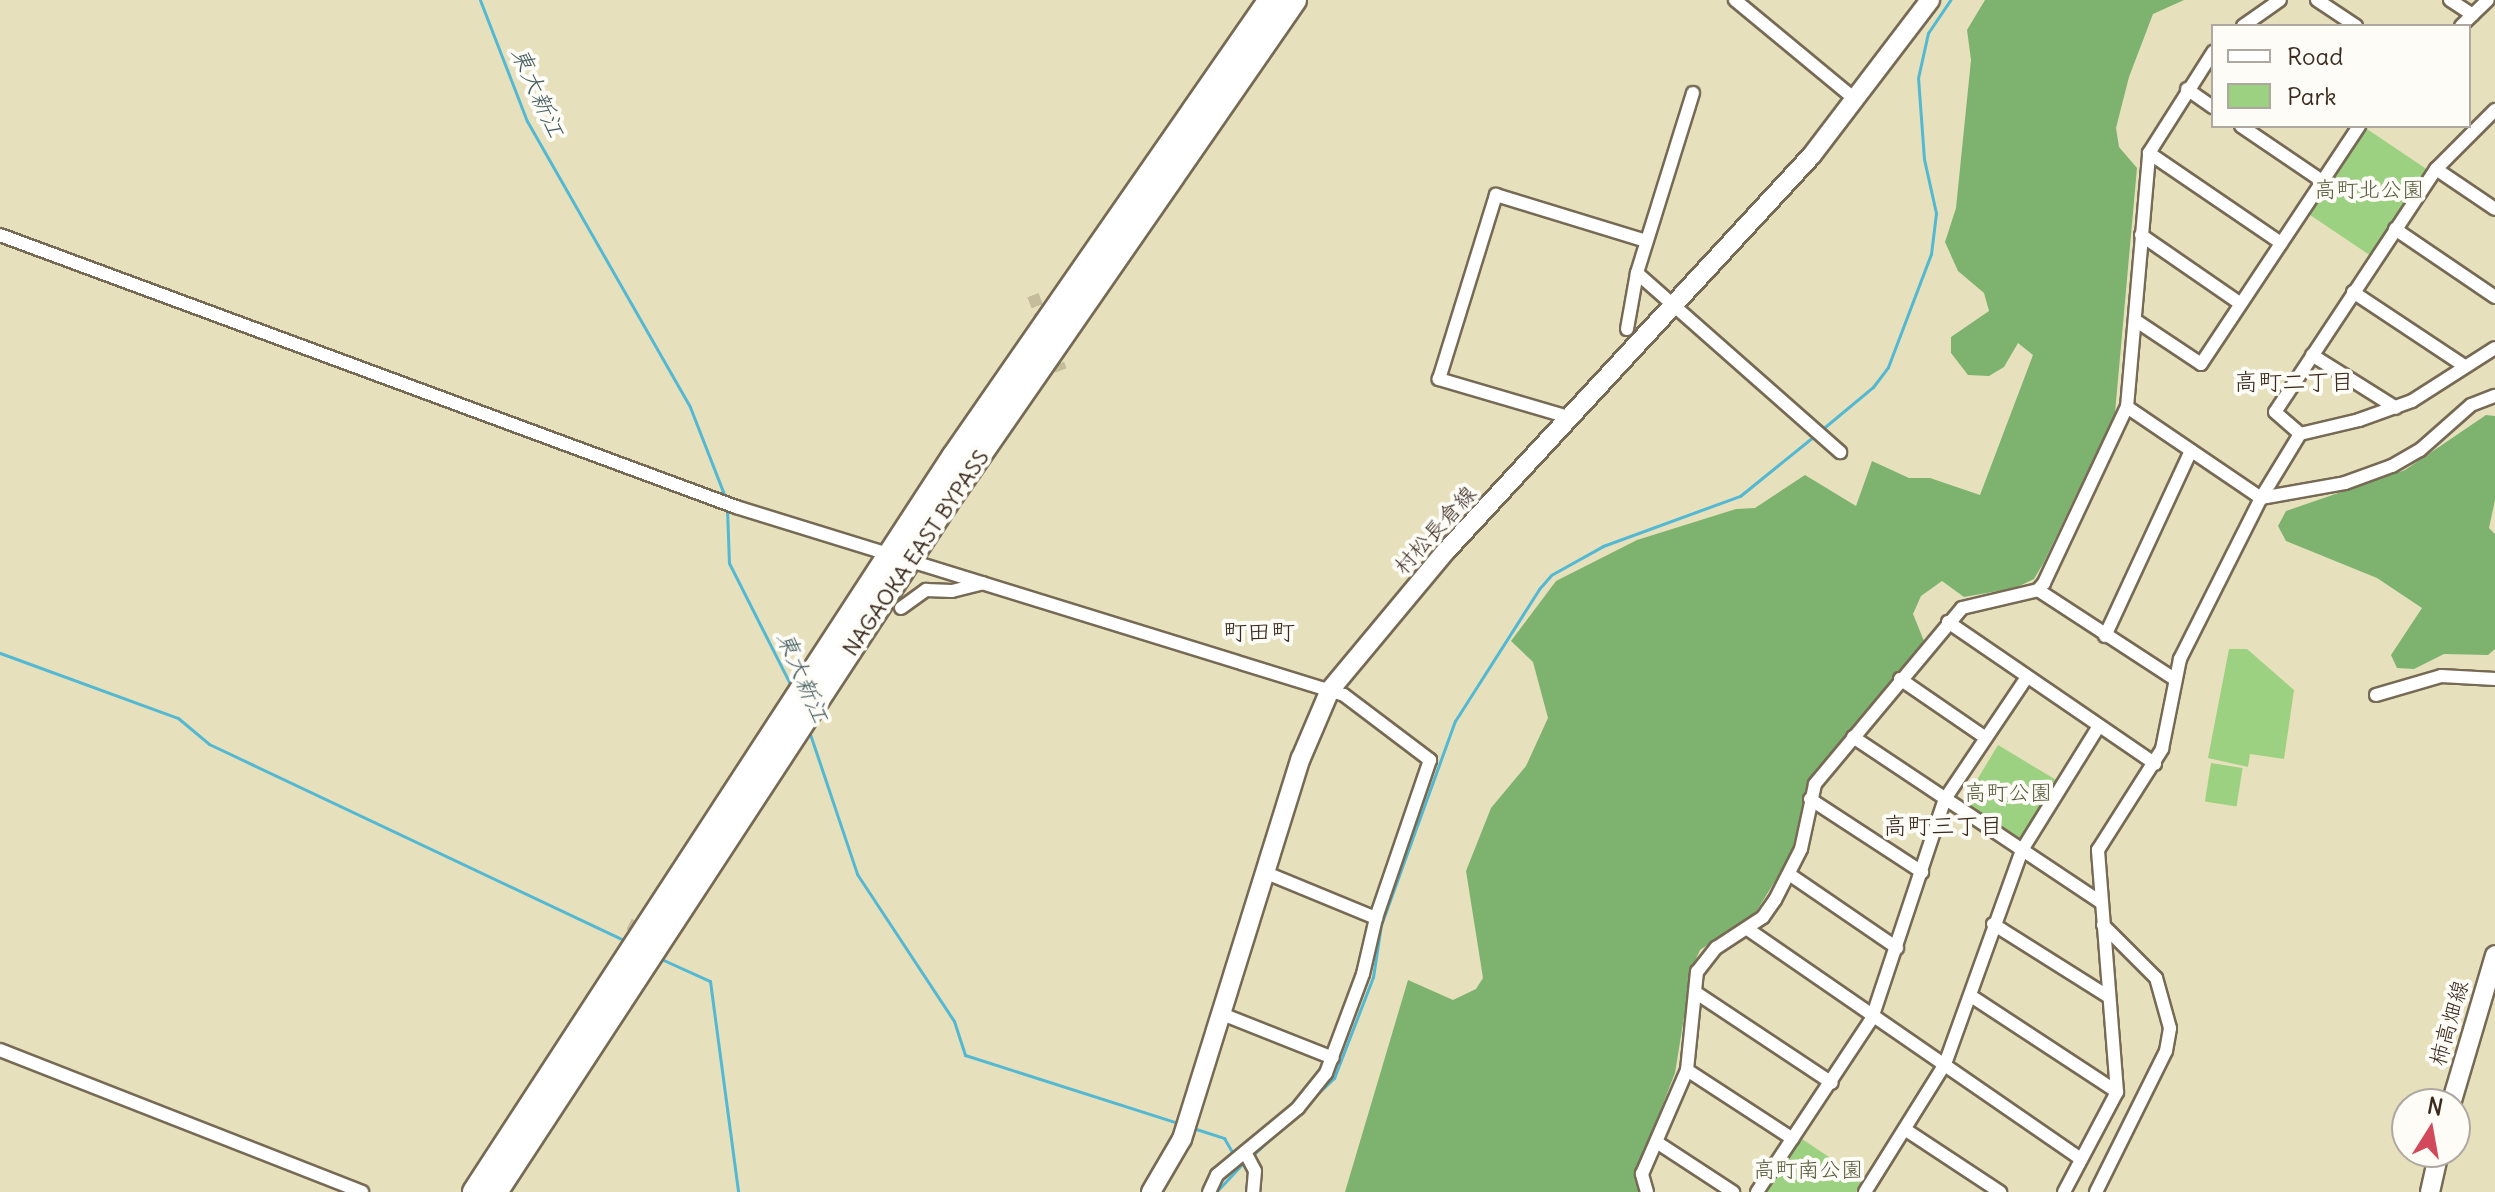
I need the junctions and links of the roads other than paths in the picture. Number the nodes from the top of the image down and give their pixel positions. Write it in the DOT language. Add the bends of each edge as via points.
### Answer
graph roads {
  1 [pos="1271,0"];
  2 [pos="1294,0"];
  3 [pos="1735,0"];
  4 [pos="1930,0"];
  5 [pos="2280,0"];
  6 [pos="2317,0"];
  7 [pos="2450,0"];
  8 [pos="2488,0"];
  9 [pos="2473,15"];
  10 [pos="2246,24"];
  11 [pos="2353,24"];
  12 [pos="2463,24"];
  13 [pos="2211,55"];
  14 [pos="2187,89"];
  15 [pos="1693,93"];
  16 [pos="1856,100"];
  17 [pos="2211,106"];
  18 [pos="2493,115"];
  19 [pos="2244,128"];
  20 [pos="2358,128"];
  21 [pos="2149,153"];
  22 [pos="2436,169"];
  23 [pos="2322,181"];
  24 [pos="2495,209"];
  25 [pos="2395,229"];
  26 [pos="0,235"];
  27 [pos="2141,235"];
  28 [pos="1646,241"];
  29 [pos="2281,243"];
  30 [pos="1637,273"];
  31 [pos="2353,292"];
  32 [pos="2495,297"];
  33 [pos="2241,304"];
  34 [pos="1675,307"];
  35 [pos="2135,320"];
  36 [pos="1627,329"];
  37 [pos="2495,348"];
  38 [pos="2312,355"];
  39 [pos="2463,365"];
  40 [pos="2495,396"];
  41 [pos="2127,407"];
  42 [pos="2396,408"];
  43 [pos="1572,418"];
  44 [pos="2300,434"];
  45 [pos="2191,451"];
  46 [pos="1840,452"];
  47 [pos="2261,498"];
  48 [pos="899,557"];
  49 [pos="983,583"];
  50 [pos="2038,590"];
  51 [pos="901,608"];
  52 [pos="1948,622"];
  53 [pos="2105,636"];
  54 [pos="2027,677"];
  55 [pos="2173,678"];
  56 [pos="1900,679"];
  57 [pos="2495,679"];
  58 [pos="1330,690"];
  59 [pos="2376,695"];
  60 [pos="2099,726"];
  61 [pos="1853,737"];
  62 [pos="1986,738"];
  63 [pos="2155,764"];
  64 [pos="1810,799"];
  65 [pos="1945,799"];
  66 [pos="2022,850"];
  67 [pos="1922,872"];
  68 [pos="1269,874"];
  69 [pos="1789,874"];
  70 [pos="2099,901"];
  71 [pos="1376,918"];
  72 [pos="1993,924"];
  73 [pos="2103,925"];
  74 [pos="1749,930"];
  75 [pos="1897,948"];
  76 [pos="2495,955"];
  77 [pos="1695,992"];
  78 [pos="1971,996"];
  79 [pos="2109,997"];
  80 [pos="1222,1014"];
  81 [pos="1872,1018"];
  82 [pos="0,1050"];
  83 [pos="1333,1058"];
  84 [pos="1945,1064"];
  85 [pos="1687,1070"];
  86 [pos="1832,1083"];
  87 [pos="2456,1088"];
  88 [pos="2117,1092"];
  89 [pos="1906,1130"];
  90 [pos="1793,1139"];
  91 [pos="1658,1143"];
  92 [pos="1245,1152"];
  93 [pos="2081,1159"];
  94 [pos="2435,1168"];
  95 [pos="362,1192"];
  96 [pos="475,1192"];
  97 [pos="495,1192"];
  98 [pos="1151,1192"];
  99 [pos="1209,1192"];
  100 [pos="1253,1192"];
  101 [pos="1647,1192"];
  102 [pos="1733,1192"];
  103 [pos="1757,1192"];
  104 [pos="1865,1192"];
  105 [pos="2000,1192"];
  106 [pos="2064,1192"];
  107 [pos="2096,1192"];
  108 [pos="2430,1192"];
  1 -- 48 [label="highway, NAGAOKA EAST BYPASS"];
  2 -- 48 [label="highway, NAGAOKA EAST BYPASS"];
  3 -- 16 [label="street"];
  4 -- 16 [label="main road, 村松長倉線"];
  5 -- 10 [label="street"];
  6 -- 11 [label="street"];
  7 -- 9 [label="street"];
  8 -- 9 [label="street"];
  9 -- 12 [label="street"];
  13 -- 14 [label="street"];
  14 -- 17 [label="street"];
  14 -- 21 [label="street"];
  15 -- 28 [label="street"];
  16 -- 34 [label="main road, 村松長倉線"];
  18 -- 22 [label="street"];
  19 -- 23 [label="street"];
  20 -- 23 [label="street"];
  21 -- 27 [label="street"];
  21 -- 29 [label="street"];
  22 -- 24 [label="street"];
  22 -- 25 [label="street"];
  23 -- 29 [label="street"];
  25 -- 31 [label="street"];
  25 -- 32 [label="street"];
  26 -- 48 [label="street" via="736,507"];
  27 -- 33 [label="street"];
  27 -- 35 [label="street"];
  28 -- 30 [label="street"];
  28 -- 43 [label="street" via="1496,195 1439,379"];
  29 -- 33 [label="street"];
  30 -- 34 [label="street"];
  30 -- 36 [label="street"];
  31 -- 38 [label="street"];
  31 -- 39 [label="street"];
  33 -- 35 [label="street" via="2201,364"];
  34 -- 43 [label="main road, 村松長倉線"];
  34 -- 46 [label="street"];
  35 -- 41 [label="street"];
  37 -- 39 [label="street"];
  38 -- 42 [label="street"];
  38 -- 44 [label="street" via="2275,412"];
  39 -- 42 [label="street"];
  40 -- 47 [label="street" via="2471,405 2420,450 2392,466 2345,483"];
  41 -- 45 [label="street"];
  41 -- 50 [label="street"];
  42 -- 44 [label="street"];
  43 -- 58 [label="main road, 村松長倉線" via="1446,551"];
  44 -- 47 [label="street"];
  45 -- 47 [label="street"];
  45 -- 53 [label="street"];
  47 -- 55 [label="street"];
  48 -- 49 [label="street"];
  48 -- 96 [label="highway, NAGAOKA EAST BYPASS"];
  48 -- 97 [label="highway, NAGAOKA EAST BYPASS"];
  49 -- 51 [label="street" via="952,591 926,590"];
  49 -- 58 [label="street"];
  50 -- 52 [label="street" via="1962,608"];
  50 -- 53 [label="street"];
  52 -- 54 [label="street"];
  52 -- 56 [label="street"];
  53 -- 55 [label="street"];
  54 -- 60 [label="street"];
  54 -- 62 [label="street"];
  55 -- 63 [label="street"];
  56 -- 61 [label="street"];
  56 -- 62 [label="street"];
  57 -- 59 [label="street" via="2441,676"];
  58 -- 68 [label="main road, 村松長倉線" via="1301,758"];
  58 -- 71 [label="street" via="1358,704 1430,760"];
  60 -- 63 [label="street"];
  60 -- 66 [label="street"];
  61 -- 64 [label="street"];
  61 -- 65 [label="street"];
  62 -- 65 [label="street"];
  63 -- 70 [label="street" via="2098,850"];
  64 -- 67 [label="street"];
  64 -- 69 [label="street" via="1801,849"];
  65 -- 66 [label="street"];
  65 -- 67 [label="street"];
  66 -- 70 [label="street"];
  66 -- 72 [label="street"];
  67 -- 75 [label="street"];
  68 -- 71 [label="street"];
  68 -- 80 [label="main road, 村松長倉線"];
  69 -- 74 [label="street"];
  69 -- 75 [label="street"];
  70 -- 73 [label="street"];
  71 -- 83 [label="street" via="1363,974"];
  72 -- 78 [label="street"];
  72 -- 79 [label="street"];
  73 -- 79 [label="street"];
  73 -- 107 [label="street" via="2156,978 2170,1028 2166,1051"];
  74 -- 77 [label="street" via="1704,959"];
  74 -- 81 [label="street"];
  75 -- 81 [label="street"];
  76 -- 87 [label="main road, 柿高畑線"];
  77 -- 85 [label="street"];
  77 -- 86 [label="street"];
  78 -- 84 [label="street"];
  78 -- 88 [label="street"];
  79 -- 88 [label="street"];
  80 -- 83 [label="street"];
  80 -- 98 [label="main road, 村松長倉線" via="1182,1139"];
  81 -- 84 [label="street"];
  81 -- 86 [label="street"];
  82 -- 95 [label="street"];
  83 -- 92 [label="street" via="1298,1108"];
  84 -- 89 [label="street"];
  84 -- 93 [label="street"];
  85 -- 90 [label="street"];
  85 -- 91 [label="street"];
  86 -- 90 [label="street"];
  88 -- 93 [label="street"];
  89 -- 104 [label="street"];
  89 -- 105 [label="street"];
  90 -- 103 [label="street"];
  91 -- 101 [label="street" via="1642,1174"];
  91 -- 102 [label="street"];
  92 -- 99 [label="street" via="1217,1175"];
  92 -- 100 [label="street" via="1255,1171"];
  93 -- 106 [label="street"];
  94 -- 108 [label="main road"];
}
